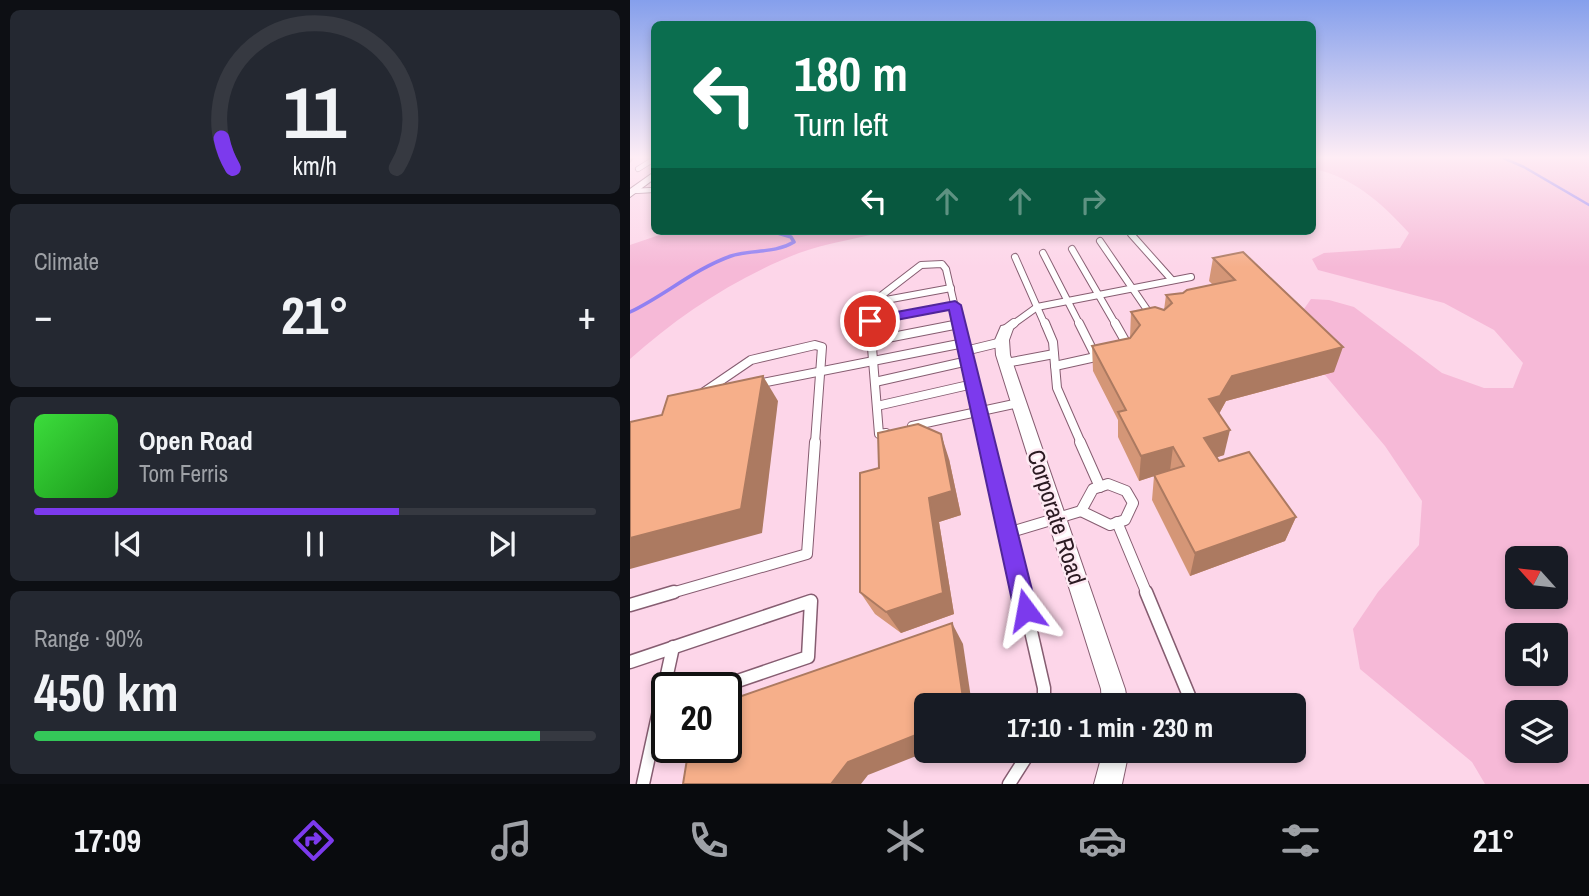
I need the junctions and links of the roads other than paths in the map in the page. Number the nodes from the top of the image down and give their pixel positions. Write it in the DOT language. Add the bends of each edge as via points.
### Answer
graph roads {
  1 [pos="1132,235"];
  2 [pos="1100,242"];
  3 [pos="1072,248"];
  4 [pos="1043,253"];
  5 [pos="1014,257"];
  6 [pos="1191,277"];
  7 [pos="1172,280"];
  8 [pos="1158,283"];
  9 [pos="951,288"];
  10 [pos="1133,288"];
  11 [pos="1165,293"];
  12 [pos="1098,295"];
  13 [pos="1067,301"];
  14 [pos="872,302"];
  15 [pos="955,305"];
  16 [pos="1037,307"];
  17 [pos="870,321"];
  18 [pos="959,324"];
  19 [pos="1159,328"];
  20 [pos="1004,336"];
  21 [pos="872,341"];
  22 [pos="966,351"];
  23 [pos="1118,351"];
  24 [pos="1054,354"];
  25 [pos="1107,354"];
  26 [pos="1096,356"];
  27 [pos="874,360"];
  28 [pos="1006,363"];
  29 [pos="1055,366"];
  30 [pos="821,371"];
  31 [pos="875,382"];
  32 [pos="753,384"];
  33 [pos="973,384"];
  34 [pos="726,390"];
  35 [pos="1019,403"];
  36 [pos="877,405"];
  37 [pos="979,411"];
  38 [pos="904,428"];
  39 [pos="891,431"];
  40 [pos="1100,487"];
  41 [pos="1082,511"];
  42 [pos="1056,518"];
  43 [pos="1117,522"];
  44 [pos="1008,533"];
  45 [pos="630,605"];
  46 [pos="673,647"];
  47 [pos="630,662"];
  48 [pos="669,672"];
  49 [pos="742,679"];
  50 [pos="1044,693"];
  51 [pos="1114,693"];
  52 [pos="1188,693"];
  53 [pos="651,753"];
  54 [pos="1022,763"];
  55 [pos="1113,763"];
  56 [pos="643,784"];
  57 [pos="1009,784"];
  58 [pos="1108,784"];
  1 -- 7 [label="lane"];
  2 -- 10 [label="lane"];
  3 -- 12 [label="lane"];
  4 -- 13 [label="lane"];
  5 -- 16 [label="lane"];
  6 -- 7 [label="lane"];
  7 -- 8 [label="lane"];
  8 -- 10 [label="lane"];
  8 -- 11 [label="lane"];
  9 -- 14 [label="lane"];
  9 -- 14 [label="lane" via="942,264 930,263"];
  9 -- 15 [label="lane"];
  10 -- 12 [label="lane"];
  10 -- 19 [label="lane"];
  12 -- 13 [label="lane"];
  12 -- 23 [label="lane" via="1130,349"];
  13 -- 16 [label="lane"];
  13 -- 26 [label="lane"];
  14 -- 17 [label="lane"];
  15 -- 17 [label="lane"];
  15 -- 18 [label="lane"];
  16 -- 20 [label="lane"];
  16 -- 24 [label="lane"];
  17 -- 21 [label="lane"];
  18 -- 21 [label="lane"];
  18 -- 22 [label="lane"];
  20 -- 22 [label="lane"];
  20 -- 28 [label="street, Corporate Road"];
  21 -- 27 [label="lane"];
  22 -- 27 [label="lane"];
  22 -- 31 [label="lane"];
  22 -- 33 [label="lane"];
  24 -- 28 [label="lane"];
  24 -- 29 [label="lane"];
  25 -- 26 [label="lane"];
  26 -- 29 [label="lane"];
  27 -- 30 [label="lane"];
  27 -- 31 [label="lane"];
  28 -- 35 [label="street, Corporate Road"];
  29 -- 40 [label="lane" via="1057,388"];
  30 -- 32 [label="lane"];
  30 -- 34 [label="lane" via="822,347 815,345 751,360 699,395"];
  30 -- 45 [label="lane" via="807,554"];
  31 -- 36 [label="lane"];
  33 -- 36 [label="lane"];
  33 -- 37 [label="lane"];
  35 -- 37 [label="lane"];
  35 -- 42 [label="street, Corporate Road"];
  36 -- 39 [label="lane" via="879,434"];
  37 -- 38 [label="lane"];
  37 -- 44 [label="lane"];
  40 -- 41 [label="lane" via="1093,489"];
  40 -- 43 [label="lane" via="1108,484 1126,491 1133,503 1125,520"];
  41 -- 42 [label="lane"];
  41 -- 43 [label="lane" via="1110,525"];
  42 -- 44 [label="lane"];
  42 -- 51 [label="street, Corporate Road"];
  43 -- 52 [label="lane"];
  44 -- 50 [label="lane"];
  46 -- 47 [label="lane"];
  46 -- 48 [label="lane"];
  46 -- 49 [label="lane" via="811,601 808,657"];
  53 -- 56 [label="lane"];
  54 -- 57 [label="lane"];
  55 -- 58 [label="street"];
}
